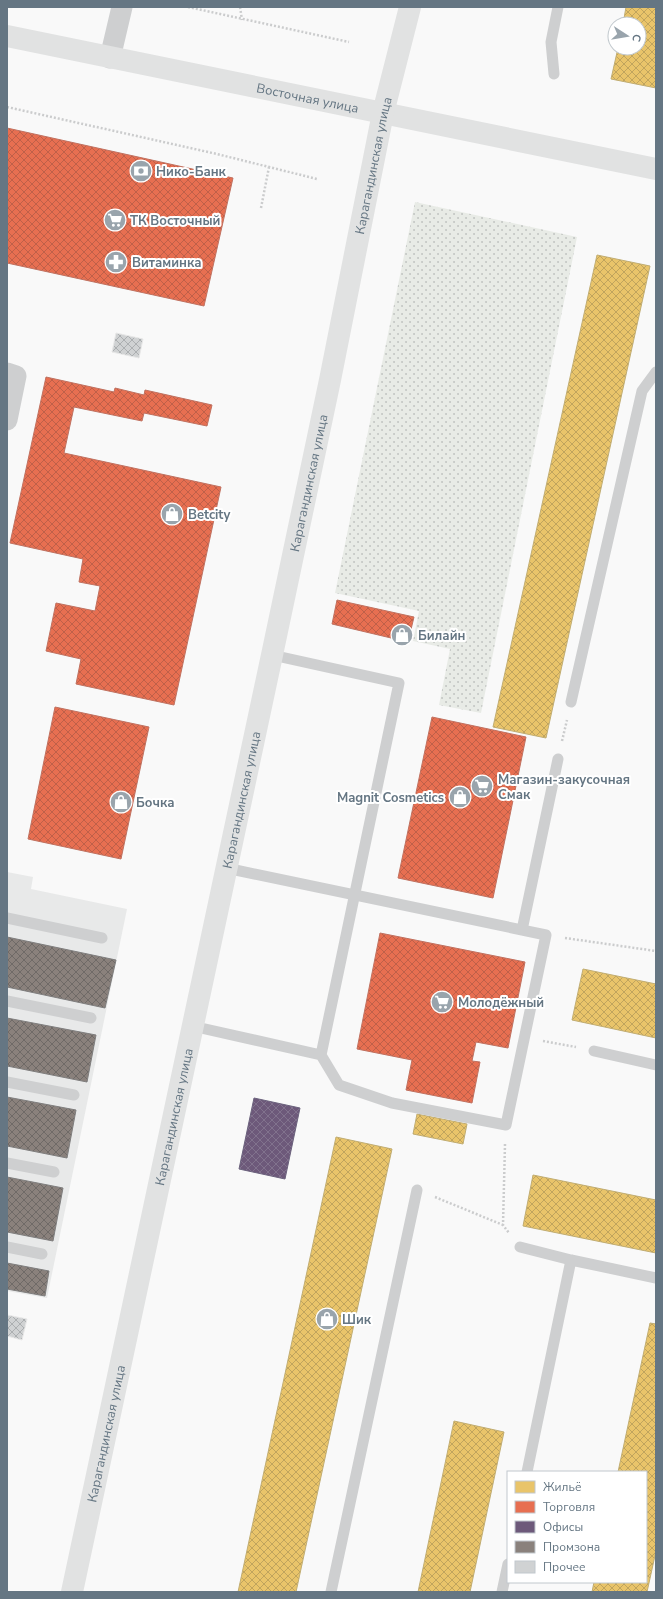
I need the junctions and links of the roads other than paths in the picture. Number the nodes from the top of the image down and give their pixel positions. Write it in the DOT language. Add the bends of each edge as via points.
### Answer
graph roads {
  1 [pos="122,7"];
  2 [pos="410,7"];
  3 [pos="558,7"];
  4 [pos="7,36"];
  5 [pos="110,58"];
  6 [pos="554,74"];
  7 [pos="383,113"];
  8 [pos="656,170"];
  9 [pos="656,372"];
  10 [pos="11,374"];
  11 [pos="7,420"];
  12 [pos="272,655"];
  13 [pos="571,702"];
  14 [pos="558,759"];
  15 [pos="226,868"];
  16 [pos="355,894"];
  17 [pos="7,918"];
  18 [pos="522,930"];
  19 [pos="102,938"];
  20 [pos="7,1001"];
  21 [pos="90,1018"];
  22 [pos="192,1026"];
  23 [pos="594,1051"];
  24 [pos="320,1055"];
  25 [pos="656,1065"];
  26 [pos="7,1082"];
  27 [pos="74,1095"];
  28 [pos="7,1163"];
  29 [pos="54,1172"];
  30 [pos="417,1190"];
  31 [pos="7,1247"];
  32 [pos="520,1247"];
  33 [pos="42,1254"];
  34 [pos="571,1260"];
  35 [pos="656,1278"];
  36 [pos="527,1471"];
  37 [pos="507,1569"];
  38 [pos="72,1592"];
  39 [pos="331,1592"];
  40 [pos="502,1592"];
  1 -- 5 [label="street"];
  2 -- 7 [label="main road, Карагандинская улица"];
  3 -- 6 [label="lane" via="551,42"];
  4 -- 5 [label="main road, Восточная улица"];
  5 -- 7 [label="main road, Восточная улица"];
  7 -- 8 [label="main road, Восточная улица"];
  7 -- 12 [label="main road, Карагандинская улица"];
  9 -- 13 [label="lane" via="642,391"];
  10 -- 11 [label="street"];
  12 -- 15 [label="main road, Карагандинская улица"];
  12 -- 16 [label="lane" via="398,683"];
  14 -- 18 [label="lane"];
  15 -- 16 [label="lane"];
  15 -- 22 [label="main road, Карагандинская улица"];
  16 -- 18 [label="lane"];
  16 -- 24 [label="lane"];
  17 -- 19 [label="lane"];
  18 -- 24 [label="lane" via="546,935 506,1125 392,1103 339,1085"];
  20 -- 21 [label="lane"];
  22 -- 24 [label="lane"];
  22 -- 38 [label="main road, Карагандинская улица"];
  23 -- 25 [label="lane"];
  26 -- 27 [label="lane"];
  28 -- 29 [label="lane"];
  30 -- 39 [label="lane"];
  31 -- 33 [label="lane"];
  32 -- 34 [label="lane"];
  34 -- 35 [label="lane"];
  34 -- 36 [label="lane"];
  37 -- 40 [label="lane"];
}
